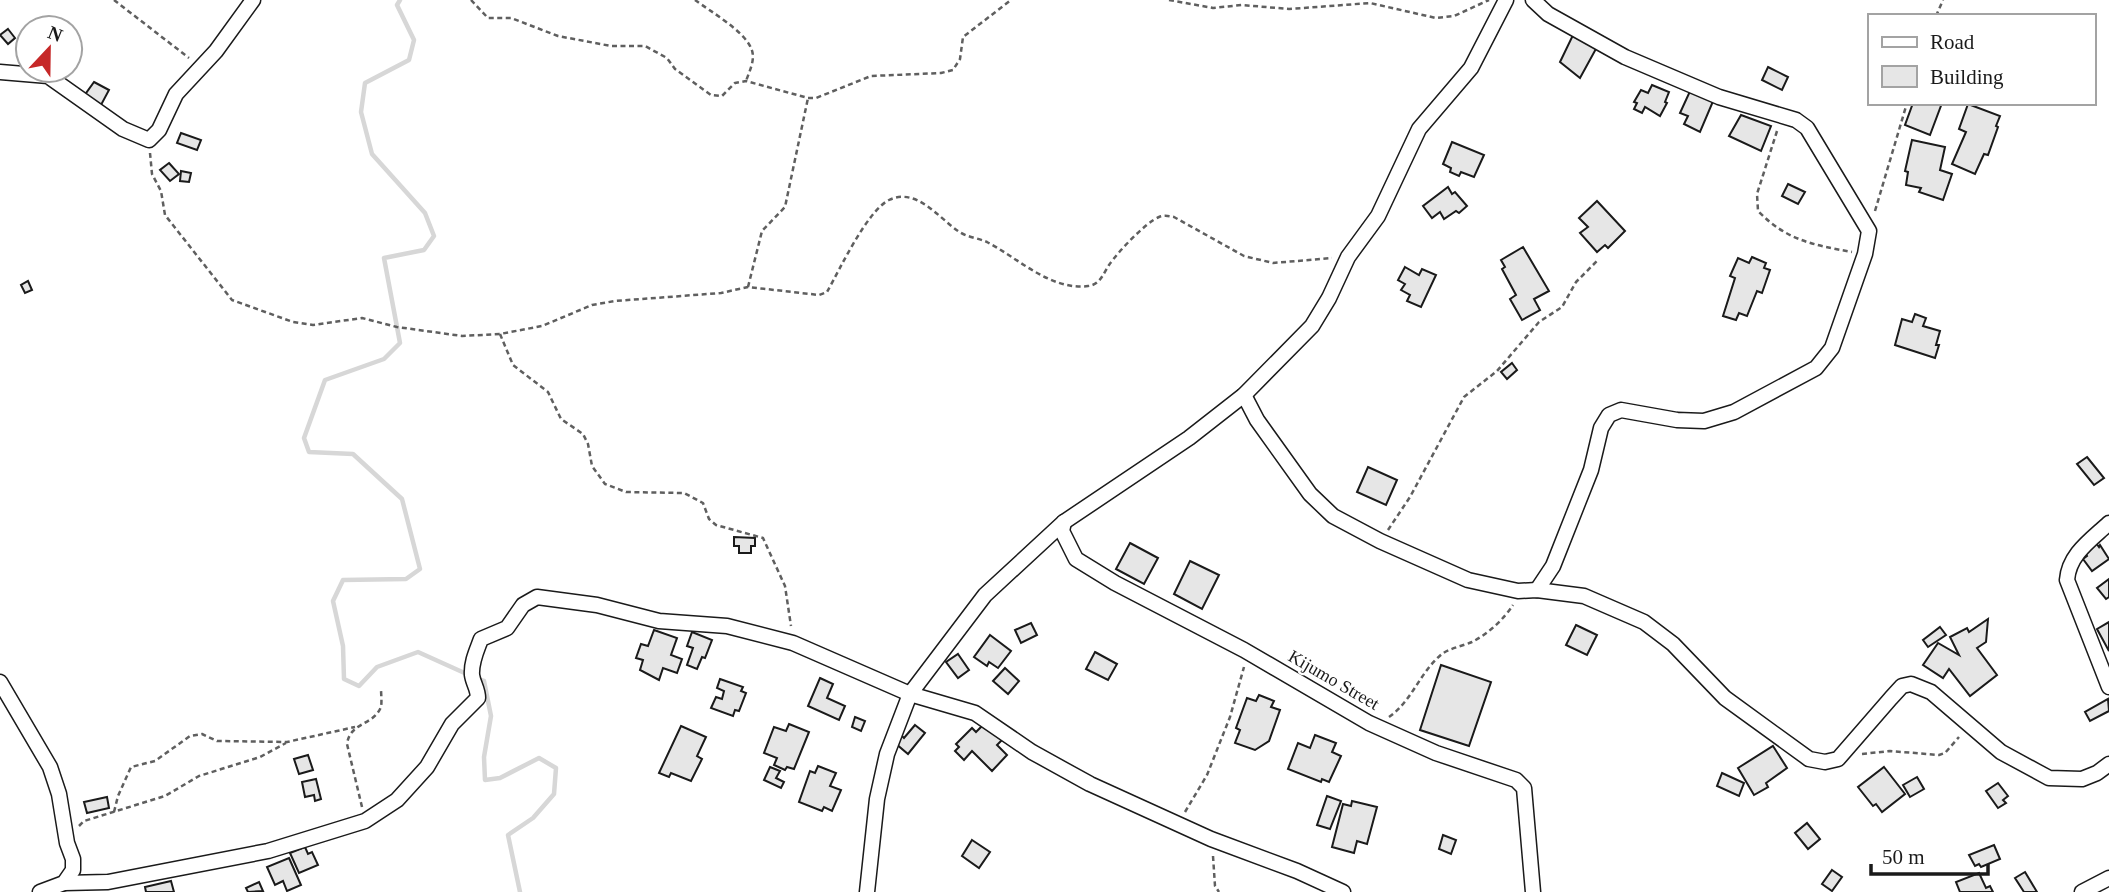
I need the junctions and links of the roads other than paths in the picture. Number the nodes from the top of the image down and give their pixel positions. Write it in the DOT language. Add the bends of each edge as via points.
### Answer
graph roads {
  1 [pos="253,0"];
  2 [pos="1506,0"];
  3 [pos="1533,0"];
  4 [pos="0,72"];
  5 [pos="1244,395"];
  6 [pos="1064,522"];
  7 [pos="2109,523"];
  8 [pos="1537,590"];
  9 [pos="0,682"];
  10 [pos="2109,687"];
  11 [pos="910,694"];
  12 [pos="2109,764"];
  13 [pos="2108,877"];
  14 [pos="64,883"];
  15 [pos="40,892"];
  16 [pos="867,892"];
  17 [pos="1343,892"];
  18 [pos="1533,892"];
  19 [pos="2082,892"];
  1 -- 4 [label="street" via="216,51 176,93 159,130 149,140 123,129 48,76"];
  2 -- 5 [label="street" via="1471,68 1419,129 1378,216 1348,257 1312,326"];
  3 -- 8 [label="street" via="1548,14 1625,57 1719,97 1796,120 1807,128 1869,231 1866,254 1832,348 1816,368 1734,412 1704,421 1621,410 1609,415 1553,566"];
  5 -- 6 [label="street"];
  5 -- 8 [label="street" via="1310,494 1332,516 1468,580 1518,591"];
  6 -- 11 [label="street" via="985,595"];
  6 -- 18 [label="street, Kijumo Street" via="1062,531 1076,559 1115,583 1244,650 1369,723 1436,753 1516,780 1524,788"];
  7 -- 10 [label="street" via="2074,556 2067,580"];
  8 -- 12 [label="street" via="1584,596 1644,622 1673,644 1725,698 1809,759 1838,759 1902,686 1910,684 1931,692 2001,752 2049,778 2082,779"];
  9 -- 14 [label="street" via="50,767 59,794 73,859 73,870"];
  11 -- 14 [label="street" via="793,643 727,626 659,621 537,597 523,605 507,628 481,639 472,676 478,698 452,724 427,767 397,800 365,821 268,852 108,883"];
  11 -- 16 [label="street" via="887,754 877,799"];
  11 -- 17 [label="street" via="975,713 1090,784"];
  13 -- 19 [label="street"];
  14 -- 15 [label="street"];
}
